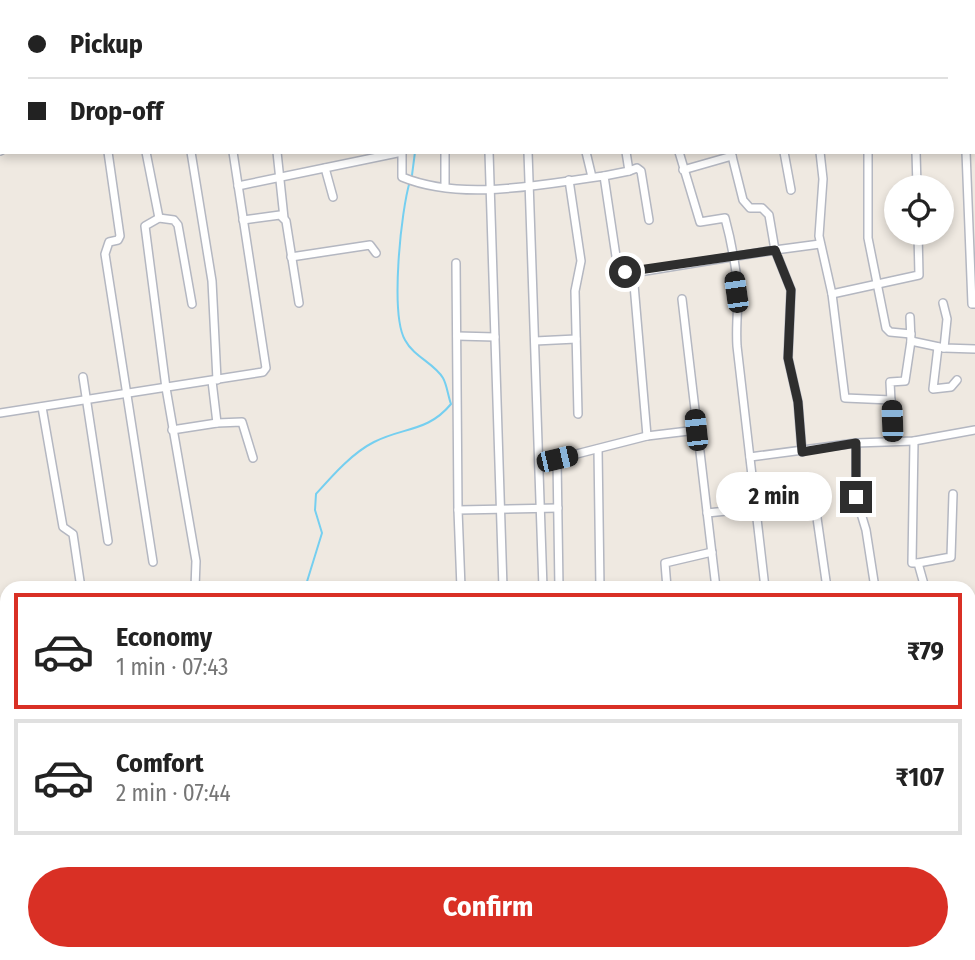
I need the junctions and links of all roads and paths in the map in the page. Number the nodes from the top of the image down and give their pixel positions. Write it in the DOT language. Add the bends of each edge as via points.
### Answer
graph roads {
  1 [pos="108,154"];
  2 [pos="146,154"];
  3 [pos="191,154"];
  4 [pos="233,154"];
  5 [pos="277,154"];
  6 [pos="392,154"];
  7 [pos="402,154"];
  8 [pos="446,154"];
  9 [pos="489,154"];
  10 [pos="528,154"];
  11 [pos="586,154"];
  12 [pos="626,154"];
  13 [pos="680,154"];
  14 [pos="732,154"];
  15 [pos="784,154"];
  16 [pos="820,154"];
  17 [pos="868,154"];
  18 [pos="916,154"];
  19 [pos="966,154"];
  20 [pos="325,168"];
  21 [pos="684,170"];
  22 [pos="629,171"];
  23 [pos="917,175"];
  24 [pos="604,176"];
  25 [pos="281,177"];
  26 [pos="592,177"];
  27 [pos="569,180"];
  28 [pos="530,185"];
  29 [pos="238,186"];
  30 [pos="445,187"];
  31 [pos="490,188"];
  32 [pos="791,190"];
  33 [pos="332,198"];
  34 [pos="159,218"];
  35 [pos="284,218"];
  36 [pos="243,220"];
  37 [pos="649,220"];
  38 [pos="820,244"];
  39 [pos="918,245"];
  40 [pos="775,250"];
  41 [pos="376,253"];
  42 [pos="732,256"];
  43 [pos="291,257"];
  44 [pos="456,263"];
  45 [pos="633,273"];
  46 [pos="877,285"];
  47 [pos="832,295"];
  48 [pos="682,299"];
  49 [pos="299,303"];
  50 [pos="943,303"];
  51 [pos="192,304"];
  52 [pos="975,304"];
  53 [pos="910,317"];
  54 [pos="457,336"];
  55 [pos="495,337"];
  56 [pos="911,337"];
  57 [pos="576,339"];
  58 [pos="534,341"];
  59 [pos="941,347"];
  60 [pos="975,349"];
  61 [pos="83,377"];
  62 [pos="215,380"];
  63 [pos="957,380"];
  64 [pos="166,388"];
  65 [pos="128,394"];
  66 [pos="86,400"];
  67 [pos="891,400"];
  68 [pos="42,407"];
  69 [pos="0,413"];
  70 [pos="578,414"];
  71 [pos="217,423"];
  72 [pos="172,430"];
  73 [pos="696,430"];
  74 [pos="975,430"];
  75 [pos="647,436"];
  76 [pos="892,441"];
  77 [pos="914,441"];
  78 [pos="856,443"];
  79 [pos="598,449"];
  80 [pos="802,452"];
  81 [pos="750,457"];
  82 [pos="253,458"];
  83 [pos="953,494"];
  84 [pos="558,508"];
  85 [pos="757,508"];
  86 [pos="500,509"];
  87 [pos="540,509"];
  88 [pos="458,510"];
  89 [pos="785,511"];
  90 [pos="707,513"];
  91 [pos="107,541"];
  92 [pos="712,552"];
  93 [pos="153,562"];
  94 [pos="918,563"];
  95 [pos="80,581"];
  96 [pos="195,581"];
  97 [pos="461,581"];
  98 [pos="503,581"];
  99 [pos="543,581"];
  100 [pos="559,581"];
  101 [pos="600,581"];
  102 [pos="666,581"];
  103 [pos="715,581"];
  104 [pos="764,581"];
  105 [pos="827,581"];
  106 [pos="874,581"];
  107 [pos="923,581"];
  1 -- 65 [label="street" via="120,236 108,242 106,254"];
  2 -- 34 [label="street"];
  3 -- 62 [label="street" via="212,281"];
  4 -- 29 [label="street"];
  5 -- 25 [label="street"];
  6 -- 20 [label="street"];
  7 -- 30 [label="street" via="402,177"];
  8 -- 30 [label="street"];
  9 -- 31 [label="street"];
  10 -- 28 [label="street"];
  11 -- 26 [label="street"];
  12 -- 22 [label="street"];
  13 -- 21 [label="street"];
  14 -- 21 [label="street"];
  14 -- 40 [label="street" via="743,200 769,215"];
  15 -- 32 [label="street"];
  16 -- 38 [label="street"];
  17 -- 46 [label="street" via="868,238"];
  18 -- 23 [label="street"];
  19 -- 52 [label="street" via="969,276"];
  20 -- 25 [label="street"];
  20 -- 33 [label="street"];
  21 -- 42 [label="street" via="700,222 725,218"];
  22 -- 24 [label="street"];
  22 -- 37 [label="street" via="641,171"];
  24 -- 26 [label="street"];
  24 -- 45 [label="street" via="617,264"];
  25 -- 29 [label="street"];
  25 -- 35 [label="street"];
  26 -- 27 [label="street"];
  27 -- 28 [label="street"];
  27 -- 57 [label="street" via="581,261 575,292"];
  28 -- 31 [label="street"];
  28 -- 58 [label="street"];
  29 -- 36 [label="street"];
  30 -- 31 [label="street"];
  31 -- 55 [label="street"];
  34 -- 51 [label="street" via="178,225"];
  34 -- 64 [label="street" via="145,226"];
  35 -- 36 [label="street"];
  35 -- 43 [label="street"];
  36 -- 62 [label="street" via="266,368"];
  38 -- 40 [label="street"];
  38 -- 47 [label="street"];
  39 -- 46 [label="street" via="919,275"];
  40 -- 42 [label="street"];
  40 -- 80 [label="street" via="791,290 788,358"];
  41 -- 43 [label="street" via="370,244"];
  42 -- 45 [label="street"];
  42 -- 81 [label="street"];
  43 -- 49 [label="street"];
  44 -- 54 [label="street"];
  45 -- 75 [label="street"];
  46 -- 47 [label="street"];
  46 -- 56 [label="street" via="887,330"];
  47 -- 67 [label="street" via="845,398"];
  48 -- 73 [label="street"];
  50 -- 59 [label="street" via="947,319"];
  53 -- 56 [label="street"];
  54 -- 55 [label="street"];
  54 -- 88 [label="street"];
  55 -- 86 [label="street"];
  56 -- 59 [label="street"];
  56 -- 67 [label="street" via="905,381 890,382"];
  57 -- 58 [label="street"];
  57 -- 70 [label="street"];
  58 -- 87 [label="street"];
  59 -- 60 [label="street"];
  59 -- 63 [label="street" via="933,390 951,387"];
  61 -- 66 [label="street"];
  62 -- 64 [label="street"];
  62 -- 71 [label="street"];
  64 -- 65 [label="street"];
  64 -- 72 [label="street"];
  65 -- 66 [label="street"];
  65 -- 93 [label="street"];
  66 -- 68 [label="street"];
  66 -- 91 [label="street"];
  67 -- 76 [label="street"];
  68 -- 69 [label="street"];
  68 -- 95 [label="street" via="63,527 73,534"];
  71 -- 72 [label="street"];
  71 -- 82 [label="street" via="242,422"];
  72 -- 96 [label="street" via="196,561"];
  73 -- 75 [label="street"];
  73 -- 90 [label="street"];
  74 -- 77 [label="street"];
  75 -- 79 [label="street"];
  76 -- 77 [label="street"];
  76 -- 78 [label="street"];
  77 -- 94 [label="street" via="912,563"];
  78 -- 80 [label="street"];
  78 -- 106 [label="street" via="856,497"];
  79 -- 84 [label="street" via="557,459"];
  79 -- 101 [label="street"];
  80 -- 81 [label="street"];
  81 -- 85 [label="street"];
  83 -- 94 [label="street" via="951,557"];
  84 -- 87 [label="street"];
  84 -- 100 [label="street"];
  85 -- 90 [label="street"];
  85 -- 104 [label="street"];
  86 -- 87 [label="street"];
  86 -- 88 [label="street"];
  86 -- 98 [label="street"];
  87 -- 99 [label="street"];
  88 -- 97 [label="street"];
  89 -- 105 [label="street" via="816,511"];
  90 -- 92 [label="street"];
  92 -- 102 [label="street" via="665,564"];
  92 -- 103 [label="street"];
  94 -- 107 [label="street"];
}
